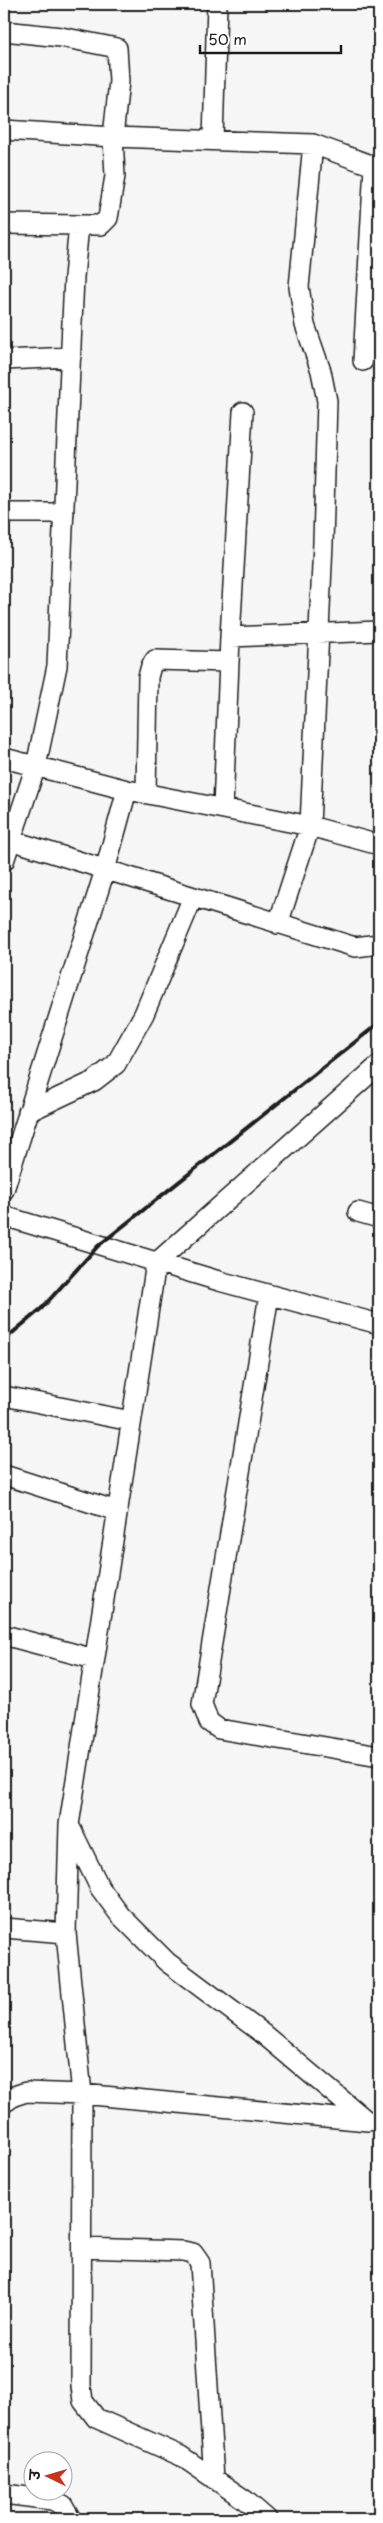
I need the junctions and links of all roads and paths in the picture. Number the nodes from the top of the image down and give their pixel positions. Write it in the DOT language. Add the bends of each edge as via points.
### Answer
graph roads {
  1 [pos="217,4"];
  2 [pos="4,32"];
  3 [pos="4,130"];
  4 [pos="113,137"];
  5 [pos="212,140"];
  6 [pos="313,144"];
  7 [pos="377,167"];
  8 [pos="4,224"];
  9 [pos="80,225"];
  10 [pos="71,357"];
  11 [pos="4,360"];
  12 [pos="364,361"];
  13 [pos="243,412"];
  14 [pos="64,512"];
  15 [pos="4,513"];
  16 [pos="379,631"];
  17 [pos="319,633"];
  18 [pos="230,637"];
  19 [pos="228,662"];
  20 [pos="4,758"];
  21 [pos="36,766"];
  22 [pos="127,790"];
  23 [pos="146,793"];
  24 [pos="223,808"];
  25 [pos="310,826"];
  26 [pos="7,839"];
  27 [pos="379,845"];
  28 [pos="4,861"];
  29 [pos="105,870"];
  30 [pos="193,897"];
  31 [pos="278,924"];
  32 [pos="379,944"];
  33 [pos="379,1065"];
  34 [pos="28,1112"];
  35 [pos="4,1190"];
  36 [pos="358,1212"];
  37 [pos="4,1216"];
  38 [pos="379,1218"];
  39 [pos="156,1263"];
  40 [pos="269,1295"];
  41 [pos="379,1324"];
  42 [pos="4,1396"];
  43 [pos="131,1421"];
  44 [pos="4,1475"];
  45 [pos="117,1511"];
  46 [pos="4,1636"];
  47 [pos="94,1659"];
  48 [pos="379,1756"];
  49 [pos="69,1825"];
  50 [pos="4,1928"];
  51 [pos="66,1933"];
  52 [pos="82,2094"];
  53 [pos="4,2103"];
  54 [pos="373,2121"];
  55 [pos="82,2248"];
  56 [pos="214,2479"];
  57 [pos="4,2494"];
  58 [pos="71,2519"];
  59 [pos="267,2519"];
  1 -- 5 [label="street"];
  2 -- 4 [label="street" via="61,37 117,48 119,81"];
  3 -- 4 [label="street"];
  4 -- 5 [label="street"];
  4 -- 9 [label="street" via="115,176 108,218 101,225"];
  5 -- 6 [label="street"];
  6 -- 7 [label="street"];
  6 -- 17 [label="street" via="299,287 305,325 321,371 327,401"];
  7 -- 12 [label="street"];
  8 -- 9 [label="street"];
  9 -- 10 [label="street"];
  10 -- 11 [label="street"];
  10 -- 14 [label="street"];
  13 -- 18 [label="street"];
  14 -- 15 [label="street"];
  14 -- 21 [label="street" via="57,666"];
  16 -- 17 [label="street"];
  17 -- 18 [label="street"];
  17 -- 25 [label="street"];
  18 -- 19 [label="street"];
  19 -- 23 [label="street" via="155,660 151,666 148,677"];
  19 -- 24 [label="street"];
  20 -- 21 [label="street"];
  21 -- 22 [label="street"];
  21 -- 26 [label="street"];
  22 -- 23 [label="street"];
  22 -- 29 [label="street"];
  23 -- 24 [label="street"];
  24 -- 25 [label="street"];
  25 -- 27 [label="street"];
  25 -- 31 [label="street"];
  26 -- 28 [label="street"];
  26 -- 29 [label="street"];
  29 -- 30 [label="street"];
  29 -- 34 [label="street"];
  30 -- 31 [label="street"];
  30 -- 34 [label="street" via="144,1014 116,1064 94,1081"];
  31 -- 32 [label="street" via="355,947"];
  33 -- 39 [label="street"];
  34 -- 35 [label="street"];
  36 -- 38 [label="street"];
  37 -- 39 [label="street"];
  39 -- 40 [label="street"];
  39 -- 43 [label="street"];
  40 -- 41 [label="street"];
  40 -- 48 [label="street" via="202,1704 209,1722 219,1729"];
  42 -- 43 [label="street"];
  43 -- 45 [label="street"];
  44 -- 45 [label="street"];
  45 -- 47 [label="street"];
  46 -- 47 [label="street"];
  47 -- 49 [label="street"];
  49 -- 51 [label="street"];
  49 -- 54 [label="street" via="100,1888 120,1915 167,1962"];
  50 -- 51 [label="street"];
  51 -- 52 [label="street"];
  52 -- 53 [label="street" via="26,2092"];
  52 -- 54 [label="street"];
  52 -- 55 [label="street"];
  55 -- 56 [label="street" via="83,2401 96,2418 181,2456"];
  55 -- 56 [label="street" via="183,2251 193,2253 200,2263"];
  56 -- 59 [label="street"];
  57 -- 58 [label="street" via="52,2500 62,2505"];
}
